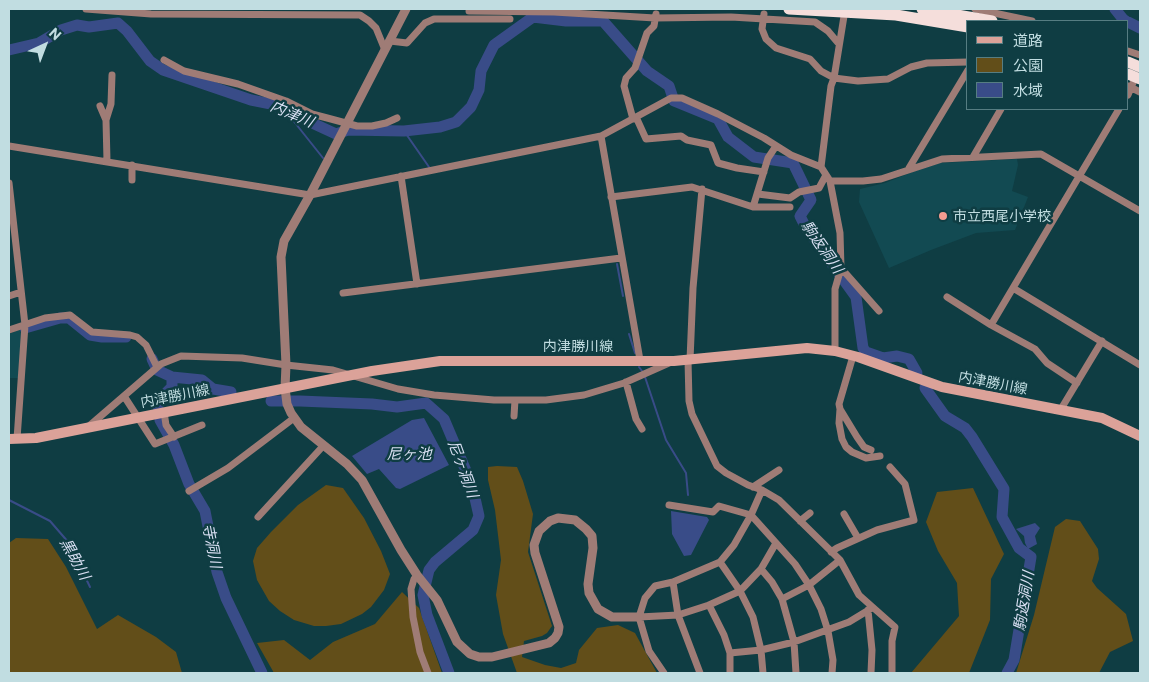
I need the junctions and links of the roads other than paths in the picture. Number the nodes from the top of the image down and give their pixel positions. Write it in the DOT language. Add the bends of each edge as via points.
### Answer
graph roads {
  1 [pos="86,9"];
  2 [pos="406,9"];
  3 [pos="789,9"];
  4 [pos="922,9"];
  5 [pos="975,9"];
  6 [pos="845,10"];
  7 [pos="469,11"];
  8 [pos="656,16"];
  9 [pos="763,17"];
  10 [pos="510,19"];
  11 [pos="986,20"];
  12 [pos="1027,20"];
  13 [pos="966,26"];
  14 [pos="390,41"];
  15 [pos="839,44"];
  16 [pos="386,50"];
  17 [pos="164,60"];
  18 [pos="966,62"];
  19 [pos="966,73"];
  20 [pos="112,75"];
  21 [pos="834,78"];
  22 [pos="1131,84"];
  23 [pos="1140,92"];
  24 [pos="100,106"];
  25 [pos="1000,110"];
  26 [pos="1118,110"];
  27 [pos="397,118"];
  28 [pos="635,118"];
  29 [pos="106,120"];
  30 [pos="347,123"];
  31 [pos="601,136"];
  32 [pos="9,146"];
  33 [pos="776,146"];
  34 [pos="973,157"];
  35 [pos="107,161"];
  36 [pos="132,165"];
  37 [pos="821,168"];
  38 [pos="909,168"];
  39 [pos="764,171"];
  40 [pos="1080,175"];
  41 [pos="401,176"];
  42 [pos="828,178"];
  43 [pos="132,180"];
  44 [pos="9,183"];
  45 [pos="702,189"];
  46 [pos="758,194"];
  47 [pos="310,195"];
  48 [pos="611,197"];
  49 [pos="790,207"];
  50 [pos="753,208"];
  51 [pos="1140,211"];
  52 [pos="621,258"];
  53 [pos="841,268"];
  54 [pos="417,284"];
  55 [pos="1013,288"];
  56 [pos="21,292"];
  57 [pos="343,293"];
  58 [pos="9,296"];
  59 [pos="947,297"];
  60 [pos="879,311"];
  61 [pos="991,324"];
  62 [pos="25,325"];
  63 [pos="9,330"];
  64 [pos="1102,341"];
  65 [pos="835,350"];
  66 [pos="853,356"];
  67 [pos="640,360"];
  68 [pos="689,360"];
  69 [pos="674,361"];
  70 [pos="1140,364"];
  71 [pos="286,365"];
  72 [pos="157,367"];
  73 [pos="352,375"];
  74 [pos="626,382"];
  75 [pos="1077,383"];
  76 [pos="124,396"];
  77 [pos="286,396"];
  78 [pos="515,400"];
  79 [pos="840,409"];
  80 [pos="1061,410"];
  81 [pos="164,412"];
  82 [pos="514,416"];
  83 [pos="138,417"];
  84 [pos="294,418"];
  85 [pos="202,425"];
  86 [pos="88,428"];
  87 [pos="642,429"];
  88 [pos="174,436"];
  89 [pos="1140,436"];
  90 [pos="13,439"];
  91 [pos="324,445"];
  92 [pos="871,450"];
  93 [pos="880,456"];
  94 [pos="890,467"];
  95 [pos="779,470"];
  96 [pos="753,487"];
  97 [pos="762,490"];
  98 [pos="189,491"];
  99 [pos="669,505"];
  100 [pos="810,514"];
  101 [pos="844,514"];
  102 [pos="751,515"];
  103 [pos="258,516"];
  104 [pos="800,521"];
  105 [pos="858,538"];
  106 [pos="776,543"];
  107 [pos="832,552"];
  108 [pos="840,560"];
  109 [pos="720,562"];
  110 [pos="761,569"];
  111 [pos="417,575"];
  112 [pos="673,582"];
  113 [pos="809,585"];
  114 [pos="740,591"];
  115 [pos="782,599"];
  116 [pos="709,605"];
  117 [pos="870,609"];
  118 [pos="678,615"];
  119 [pos="639,617"];
  120 [pos="828,631"];
  121 [pos="794,642"];
  122 [pos="761,650"];
  123 [pos="730,653"];
  124 [pos="428,673"];
  125 [pos="664,673"];
  126 [pos="700,673"];
  127 [pos="730,673"];
  128 [pos="763,673"];
  129 [pos="796,673"];
  130 [pos="832,673"];
  131 [pos="871,673"];
  132 [pos="892,673"];
  1 -- 16 [label="street" via="151,14 360,15 376,28"];
  2 -- 14 [label="street"];
  3 -- 6 [label="highway"];
  4 -- 11 [label="highway"];
  5 -- 12 [label="street"];
  6 -- 13 [label="highway"];
  6 -- 15 [label="street"];
  7 -- 8 [label="street"];
  8 -- 9 [label="street"];
  8 -- 28 [label="street" via="635,68 624,86"];
  9 -- 15 [label="street" via="815,22 828,30"];
  9 -- 21 [label="street" via="762,29 766,39 776,48 810,59 821,72"];
  10 -- 14 [label="street" via="434,19 425,23 407,43"];
  14 -- 16 [label="street"];
  15 -- 21 [label="street"];
  16 -- 30 [label="street"];
  17 -- 30 [label="street" via="184,71 238,84 312,114"];
  18 -- 21 [label="street" via="911,67 888,79 858,81"];
  19 -- 38 [label="street"];
  20 -- 29 [label="street" via="111,104"];
  21 -- 37 [label="street"];
  22 -- 23 [label="street"];
  24 -- 29 [label="street"];
  25 -- 34 [label="street"];
  26 -- 40 [label="street"];
  27 -- 30 [label="street" via="372,126"];
  28 -- 31 [label="street"];
  28 -- 33 [label="street" via="671,98 682,98"];
  28 -- 39 [label="street" via="646,140 681,136 711,145 718,163"];
  29 -- 35 [label="street"];
  30 -- 47 [label="street"];
  31 -- 41 [label="street"];
  31 -- 48 [label="street"];
  32 -- 35 [label="street"];
  33 -- 37 [label="street"];
  33 -- 39 [label="street"];
  34 -- 38 [label="street" via="942,159"];
  34 -- 40 [label="street" via="1041,154"];
  35 -- 36 [label="street"];
  36 -- 43 [label="street"];
  36 -- 47 [label="street"];
  37 -- 42 [label="street"];
  38 -- 42 [label="street" via="863,181"];
  39 -- 46 [label="street"];
  40 -- 51 [label="street"];
  40 -- 55 [label="street"];
  41 -- 47 [label="street"];
  41 -- 54 [label="street"];
  42 -- 46 [label="street" via="819,188 790,198"];
  42 -- 53 [label="street" via="840,233"];
  44 -- 56 [label="street"];
  45 -- 48 [label="street" via="692,187"];
  45 -- 50 [label="street"];
  45 -- 68 [label="street"];
  46 -- 50 [label="street"];
  47 -- 71 [label="street" via="284,241 281,257"];
  48 -- 52 [label="street"];
  49 -- 50 [label="street"];
  52 -- 54 [label="street"];
  52 -- 67 [label="street"];
  53 -- 60 [label="street"];
  53 -- 65 [label="street" via="835,289"];
  54 -- 57 [label="street"];
  55 -- 61 [label="street"];
  55 -- 64 [label="street"];
  56 -- 58 [label="street"];
  56 -- 62 [label="street"];
  59 -- 61 [label="street"];
  61 -- 75 [label="street" via="1035,349 1047,363"];
  62 -- 63 [label="street"];
  62 -- 72 [label="street" via="70,315 92,332 137,337"];
  62 -- 90 [label="street"];
  64 -- 70 [label="street"];
  64 -- 75 [label="street"];
  65 -- 66 [label="main road, 内津勝川線"];
  65 -- 68 [label="main road, 内津勝川線" via="788,349"];
  66 -- 79 [label="street"];
  66 -- 80 [label="main road, 内津勝川線" via="942,387"];
  67 -- 69 [label="main road, 内津勝川線"];
  67 -- 73 [label="main road, 内津勝川線" via="440,361"];
  68 -- 69 [label="main road, 内津勝川線"];
  68 -- 96 [label="street" via="692,414 717,466"];
  69 -- 74 [label="street"];
  71 -- 72 [label="street" via="242,358 181,356"];
  71 -- 73 [label="street"];
  71 -- 77 [label="street"];
  72 -- 76 [label="street"];
  73 -- 77 [label="main road, 内津勝川線"];
  73 -- 78 [label="street" via="398,389 434,395"];
  74 -- 78 [label="street" via="584,395"];
  74 -- 87 [label="street"];
  75 -- 80 [label="street"];
  76 -- 83 [label="street"];
  76 -- 86 [label="street"];
  77 -- 81 [label="main road, 内津勝川線"];
  77 -- 84 [label="street"];
  78 -- 82 [label="street"];
  79 -- 92 [label="street" via="864,447"];
  79 -- 93 [label="street" via="839,423 846,447 866,458"];
  80 -- 89 [label="main road, 内津勝川線" via="1102,418"];
  81 -- 83 [label="main road, 内津勝川線"];
  81 -- 88 [label="street" via="166,425"];
  83 -- 86 [label="main road, 内津勝川線"];
  83 -- 88 [label="street" via="155,444"];
  84 -- 91 [label="street"];
  84 -- 98 [label="street" via="228,468"];
  85 -- 88 [label="street"];
  86 -- 90 [label="main road, 内津勝川線"];
  91 -- 103 [label="street"];
  91 -- 111 [label="street" via="362,480"];
  94 -- 105 [label="street" via="905,484 914,520"];
  95 -- 96 [label="street"];
  96 -- 97 [label="street"];
  97 -- 102 [label="street"];
  97 -- 104 [label="street" via="779,500"];
  99 -- 102 [label="street" via="713,512 719,506"];
  100 -- 104 [label="street"];
  101 -- 105 [label="street"];
  102 -- 106 [label="street"];
  102 -- 109 [label="street"];
  104 -- 107 [label="street"];
  105 -- 107 [label="street"];
  106 -- 110 [label="street"];
  106 -- 113 [label="street"];
  107 -- 108 [label="street"];
  108 -- 113 [label="street"];
  108 -- 117 [label="street"];
  109 -- 112 [label="street"];
  109 -- 114 [label="street"];
  110 -- 114 [label="street"];
  110 -- 115 [label="street"];
  111 -- 119 [label="street" via="441,607 457,642 470,654 492,657 549,643 559,627 534,545 544,526 558,518 567,518 581,524 592,536 588,584 589,594 598,609 612,617"];
  111 -- 124 [label="street" via="411,589 412,610 420,652"];
  112 -- 118 [label="street"];
  112 -- 119 [label="street" via="655,586 645,598"];
  113 -- 115 [label="street"];
  113 -- 120 [label="street"];
  114 -- 116 [label="street"];
  114 -- 122 [label="street" via="753,617"];
  115 -- 121 [label="street"];
  116 -- 118 [label="street"];
  116 -- 123 [label="street"];
  117 -- 120 [label="street"];
  117 -- 131 [label="street"];
  117 -- 132 [label="street" via="895,627"];
  118 -- 119 [label="street"];
  118 -- 126 [label="street"];
  119 -- 125 [label="street" via="649,651"];
  120 -- 121 [label="street"];
  120 -- 130 [label="street"];
  121 -- 122 [label="street"];
  121 -- 129 [label="street"];
  122 -- 123 [label="street"];
  122 -- 128 [label="street"];
  123 -- 127 [label="street"];
}
